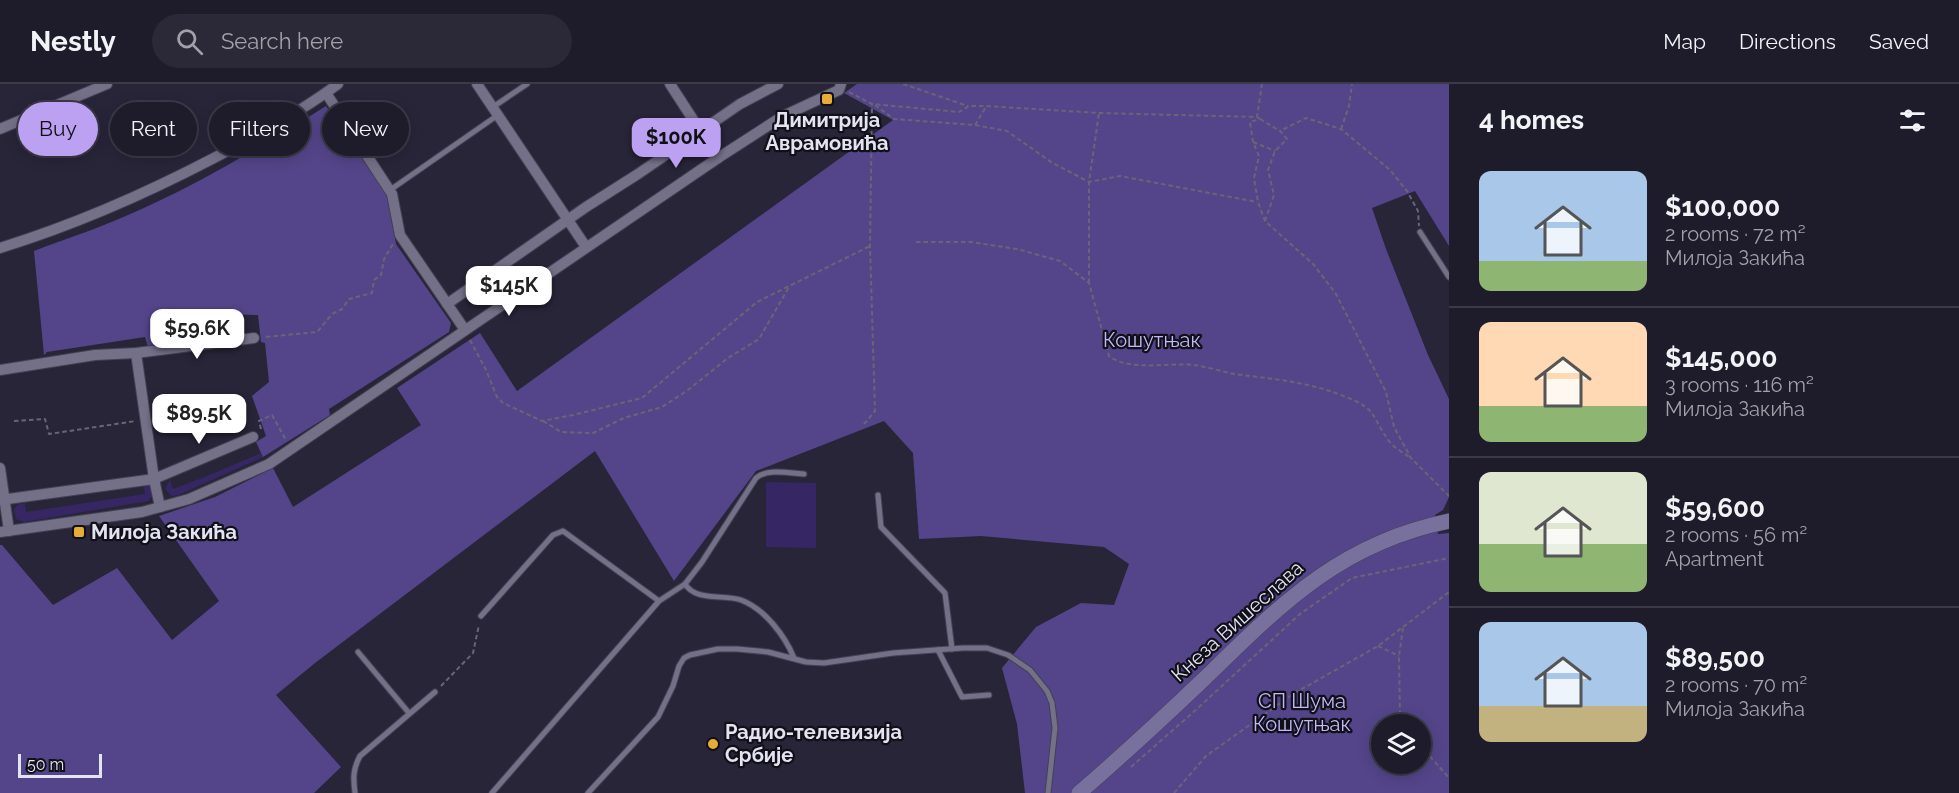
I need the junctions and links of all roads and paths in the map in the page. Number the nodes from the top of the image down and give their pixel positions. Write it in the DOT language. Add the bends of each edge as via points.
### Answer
graph roads {
  1 [pos="107,84"];
  2 [pos="338,84"];
  3 [pos="477,84"];
  4 [pos="526,84"];
  5 [pos="670,84"];
  6 [pos="778,84"];
  7 [pos="903,84"];
  8 [pos="1262,84"];
  9 [pos="1352,84"];
  10 [pos="841,86"];
  11 [pos="326,93"];
  12 [pos="873,104"];
  13 [pos="969,106"];
  14 [pos="986,106"];
  15 [pos="495,111"];
  16 [pos="1099,113"];
  17 [pos="1258,118"];
  18 [pos="975,125"];
  19 [pos="0,129"];
  20 [pos="1341,129"];
  21 [pos="700,131"];
  22 [pos="1280,131"];
  23 [pos="1253,142"];
  24 [pos="1275,151"];
  25 [pos="718,158"];
  26 [pos="1089,182"];
  27 [pos="390,190"];
  28 [pos="1258,202"];
  29 [pos="568,219"];
  30 [pos="1265,220"];
  31 [pos="1420,232"];
  32 [pos="400,235"];
  33 [pos="916,242"];
  34 [pos="870,246"];
  35 [pos="586,247"];
  36 [pos="0,248"];
  37 [pos="1449,277"];
  38 [pos="1089,283"];
  39 [pos="789,286"];
  40 [pos="447,304"];
  41 [pos="465,330"];
  42 [pos="254,338"];
  43 [pos="136,353"];
  44 [pos="0,370"];
  45 [pos="145,420"];
  46 [pos="14,421"];
  47 [pos="542,421"];
  48 [pos="864,424"];
  49 [pos="254,434"];
  50 [pos="288,443"];
  51 [pos="1411,458"];
  52 [pos="0,468"];
  53 [pos="804,474"];
  54 [pos="154,478"];
  55 [pos="878,495"];
  56 [pos="1449,496"];
  57 [pos="2,500"];
  58 [pos="160,507"];
  59 [pos="1449,521"];
  60 [pos="5,531"];
  61 [pos="1449,558"];
  62 [pos="685,584"];
  63 [pos="1449,592"];
  64 [pos="659,601"];
  65 [pos="481,616"];
  66 [pos="1403,628"];
  67 [pos="1378,646"];
  68 [pos="952,649"];
  69 [pos="938,650"];
  70 [pos="358,651"];
  71 [pos="1399,656"];
  72 [pos="794,658"];
  73 [pos="435,692"];
  74 [pos="989,695"];
  75 [pos="409,713"];
  76 [pos="1400,714"];
  77 [pos="1431,758"];
  78 [pos="1127,770"];
  79 [pos="1449,778"];
  80 [pos="355,793"];
  81 [pos="492,793"];
  82 [pos="588,793"];
  83 [pos="1048,793"];
  84 [pos="1079,793"];
  85 [pos="1174,793"];
  1 -- 19 [label="street"];
  2 -- 11 [label="street"];
  3 -- 15 [label="street"];
  4 -- 15 [label="lane"];
  5 -- 21 [label="street"];
  6 -- 21 [label="street"];
  7 -- 13 [label="path"];
  8 -- 17 [label="path"];
  9 -- 20 [label="path"];
  10 -- 12 [label="path"];
  10 -- 25 [label="street" via="783,116"];
  11 -- 27 [label="street"];
  11 -- 36 [label="street" via="174,179 81,220"];
  12 -- 13 [label="path" via="959,112"];
  12 -- 18 [label="path" via="894,119"];
  12 -- 34 [label="path"];
  13 -- 14 [label="path"];
  14 -- 16 [label="path"];
  14 -- 18 [label="path"];
  15 -- 27 [label="lane"];
  15 -- 29 [label="street"];
  16 -- 17 [label="path"];
  16 -- 26 [label="path"];
  17 -- 22 [label="path"];
  17 -- 23 [label="path" via="1250,122"];
  18 -- 26 [label="path" via="1006,131"];
  20 -- 22 [label="path" via="1306,118"];
  20 -- 31 [label="path" via="1390,170 1407,191 1418,211"];
  21 -- 25 [label="street"];
  21 -- 29 [label="street"];
  22 -- 24 [label="path" via="1287,139"];
  23 -- 24 [label="path"];
  23 -- 28 [label="path" via="1260,156 1254,178"];
  24 -- 30 [label="path" via="1268,170 1274,195"];
  25 -- 35 [label="street"];
  26 -- 28 [label="path" via="1120,176"];
  26 -- 38 [label="path"];
  27 -- 32 [label="street"];
  28 -- 30 [label="path"];
  29 -- 35 [label="street"];
  29 -- 40 [label="street"];
  30 -- 51 [label="path" via="1314,265 1336,294 1386,392 1394,427"];
  31 -- 37 [label="lane"];
  32 -- 40 [label="street"];
  32 -- 42 [label="path" via="384,259 372,293 349,299 317,332"];
  33 -- 38 [label="path" via="971,242 1017,249 1060,261"];
  34 -- 39 [label="path"];
  34 -- 48 [label="path" via="875,411"];
  35 -- 41 [label="street"];
  38 -- 51 [label="path" via="1109,356 1117,362 1195,365 1292,380 1345,396 1368,407 1390,443"];
  39 -- 47 [label="path" via="757,303 642,398"];
  39 -- 47 [label="path" via="759,339 662,407 624,418 593,433 561,432"];
  40 -- 41 [label="street"];
  41 -- 47 [label="path" via="497,397"];
  41 -- 58 [label="street" via="269,464 224,485"];
  42 -- 43 [label="street"];
  43 -- 44 [label="street" via="95,355"];
  43 -- 45 [label="street"];
  45 -- 46 [label="path" via="49,434 45,418"];
  45 -- 54 [label="street"];
  49 -- 50 [label="path" via="261,429 259,421 272,415"];
  49 -- 54 [label="street"];
  51 -- 56 [label="path"];
  52 -- 57 [label="street"];
  53 -- 62 [label="lane" via="761,473"];
  54 -- 57 [label="street"];
  54 -- 58 [label="street"];
  55 -- 68 [label="lane" via="881,527 945,593"];
  57 -- 60 [label="street"];
  58 -- 60 [label="street"];
  59 -- 84 [label="main road, Кнеза Вишеслава" via="1390,538 1321,574 1265,619"];
  61 -- 78 [label="path" via="1352,578 1300,615"];
  62 -- 64 [label="lane"];
  62 -- 72 [label="lane" via="697,594 748,603 779,631"];
  63 -- 66 [label="path"];
  64 -- 65 [label="lane" via="563,531 553,535"];
  64 -- 81 [label="lane"];
  65 -- 73 [label="path" via="474,653"];
  66 -- 67 [label="path"];
  66 -- 71 [label="path"];
  67 -- 71 [label="path"];
  67 -- 85 [label="path" via="1293,694 1206,756"];
  68 -- 69 [label="lane"];
  68 -- 83 [label="lane" via="987,648 1008,655 1030,670 1047,691 1055,728"];
  69 -- 72 [label="lane" via="824,663"];
  69 -- 74 [label="lane" via="962,697"];
  70 -- 75 [label="lane"];
  71 -- 76 [label="path"];
  72 -- 82 [label="lane" via="737,649 706,650 686,657 658,717"];
  73 -- 75 [label="lane"];
  75 -- 80 [label="lane" via="360,756 354,766"];
  77 -- 79 [label="path"];
}
